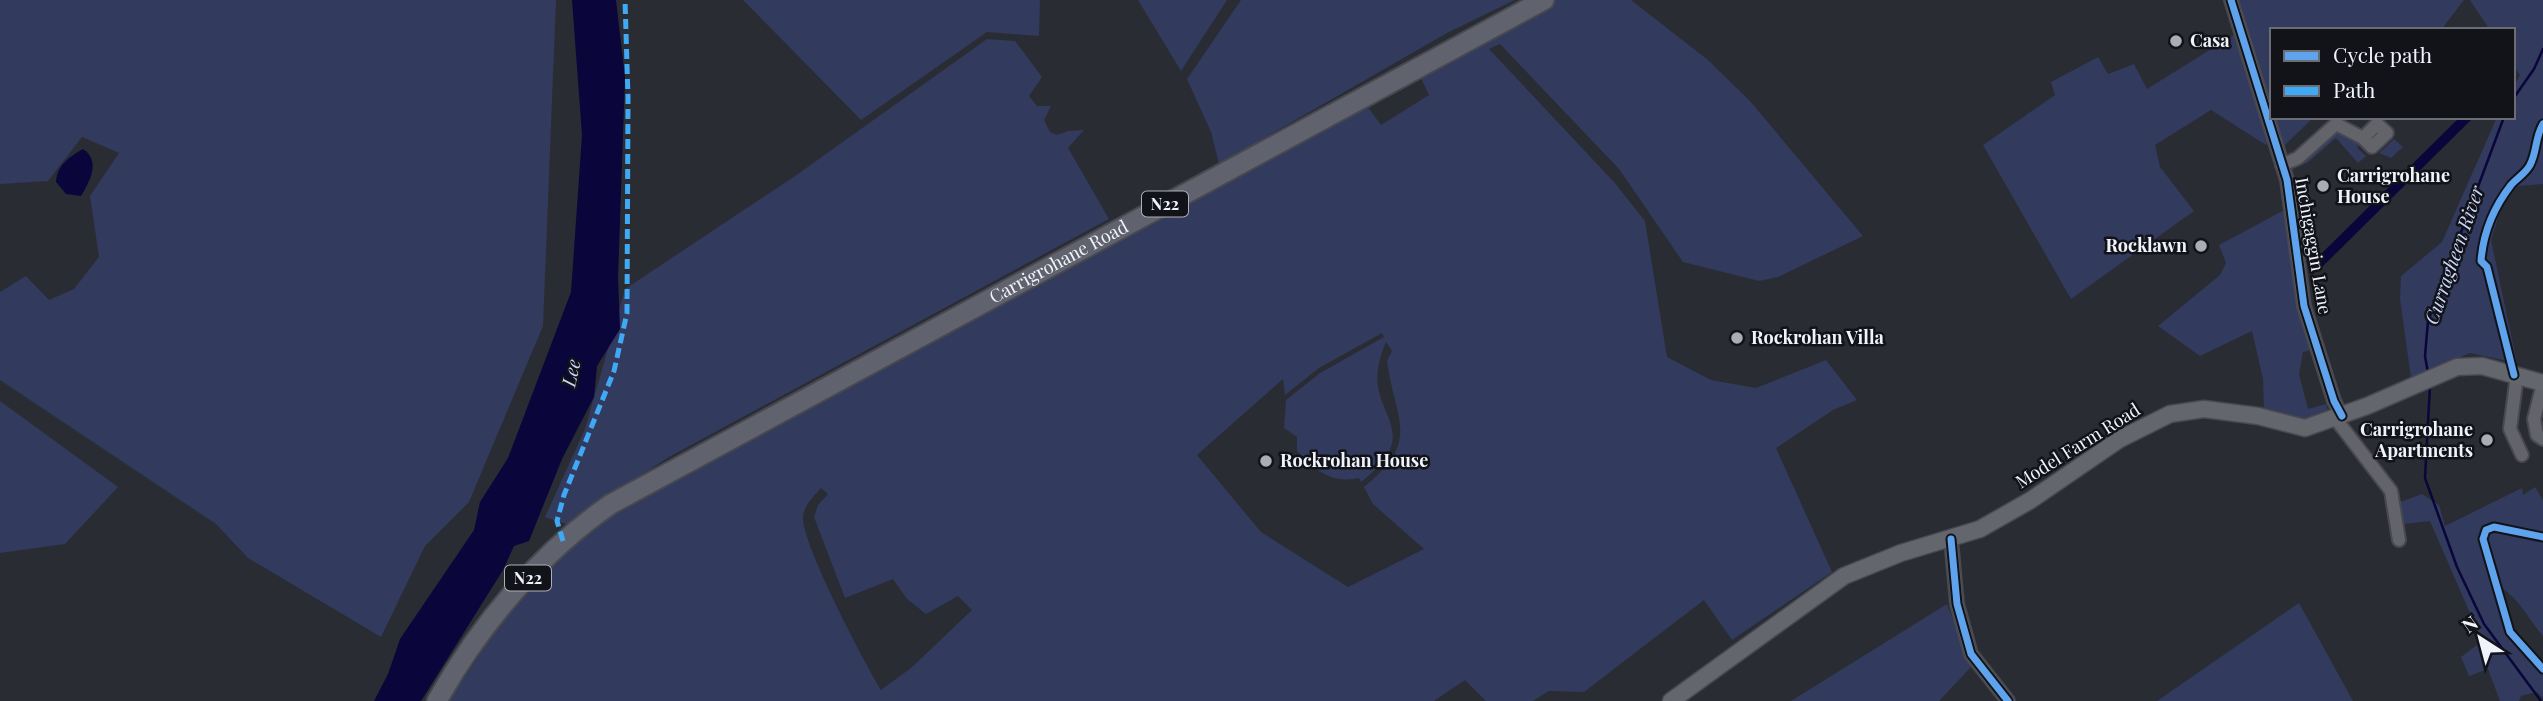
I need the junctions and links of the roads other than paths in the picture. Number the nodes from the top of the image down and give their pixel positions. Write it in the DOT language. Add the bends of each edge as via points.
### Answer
graph roads {
  1 [pos="1544,0"];
  2 [pos="2231,0"];
  3 [pos="2363,138"];
  4 [pos="2282,164"];
  5 [pos="2517,375"];
  6 [pos="2543,383"];
  7 [pos="2512,403"];
  8 [pos="2536,407"];
  9 [pos="2339,417"];
  10 [pos="2543,439"];
  11 [pos="2522,455"];
  12 [pos="1951,540"];
  13 [pos="2399,540"];
  14 [pos="437,701"];
  15 [pos="1671,701"];
  16 [pos="2008,701"];
  1 -- 14 [label="highway, Carrigrohane Road / N22" via="647,483 583,523 542,562 486,628"];
  2 -- 4 [label="street, Inchigaggin Lane"];
  3 -- 4 [label="street" via="2336,124 2298,158"];
  4 -- 9 [label="street, Inchigaggin Lane" via="2293,209 2304,306"];
  5 -- 6 [label="main road, Model Farm Road"];
  5 -- 7 [label="street"];
  5 -- 9 [label="main road, Model Farm Road" via="2471,365"];
  6 -- 8 [label="street"];
  7 -- 8 [label="street"];
  7 -- 11 [label="street" via="2510,429"];
  8 -- 10 [label="street" via="2534,425"];
  9 -- 12 [label="main road, Model Farm Road" via="2295,428 2258,416 2204,409 2170,414 2120,439 2031,500"];
  9 -- 13 [label="street, Inchigaggin Lane" via="2390,491"];
  12 -- 15 [label="main road, Model Farm Road" via="1901,552 1844,576"];
  12 -- 16 [label="street" via="1957,604 1971,654"];
}
